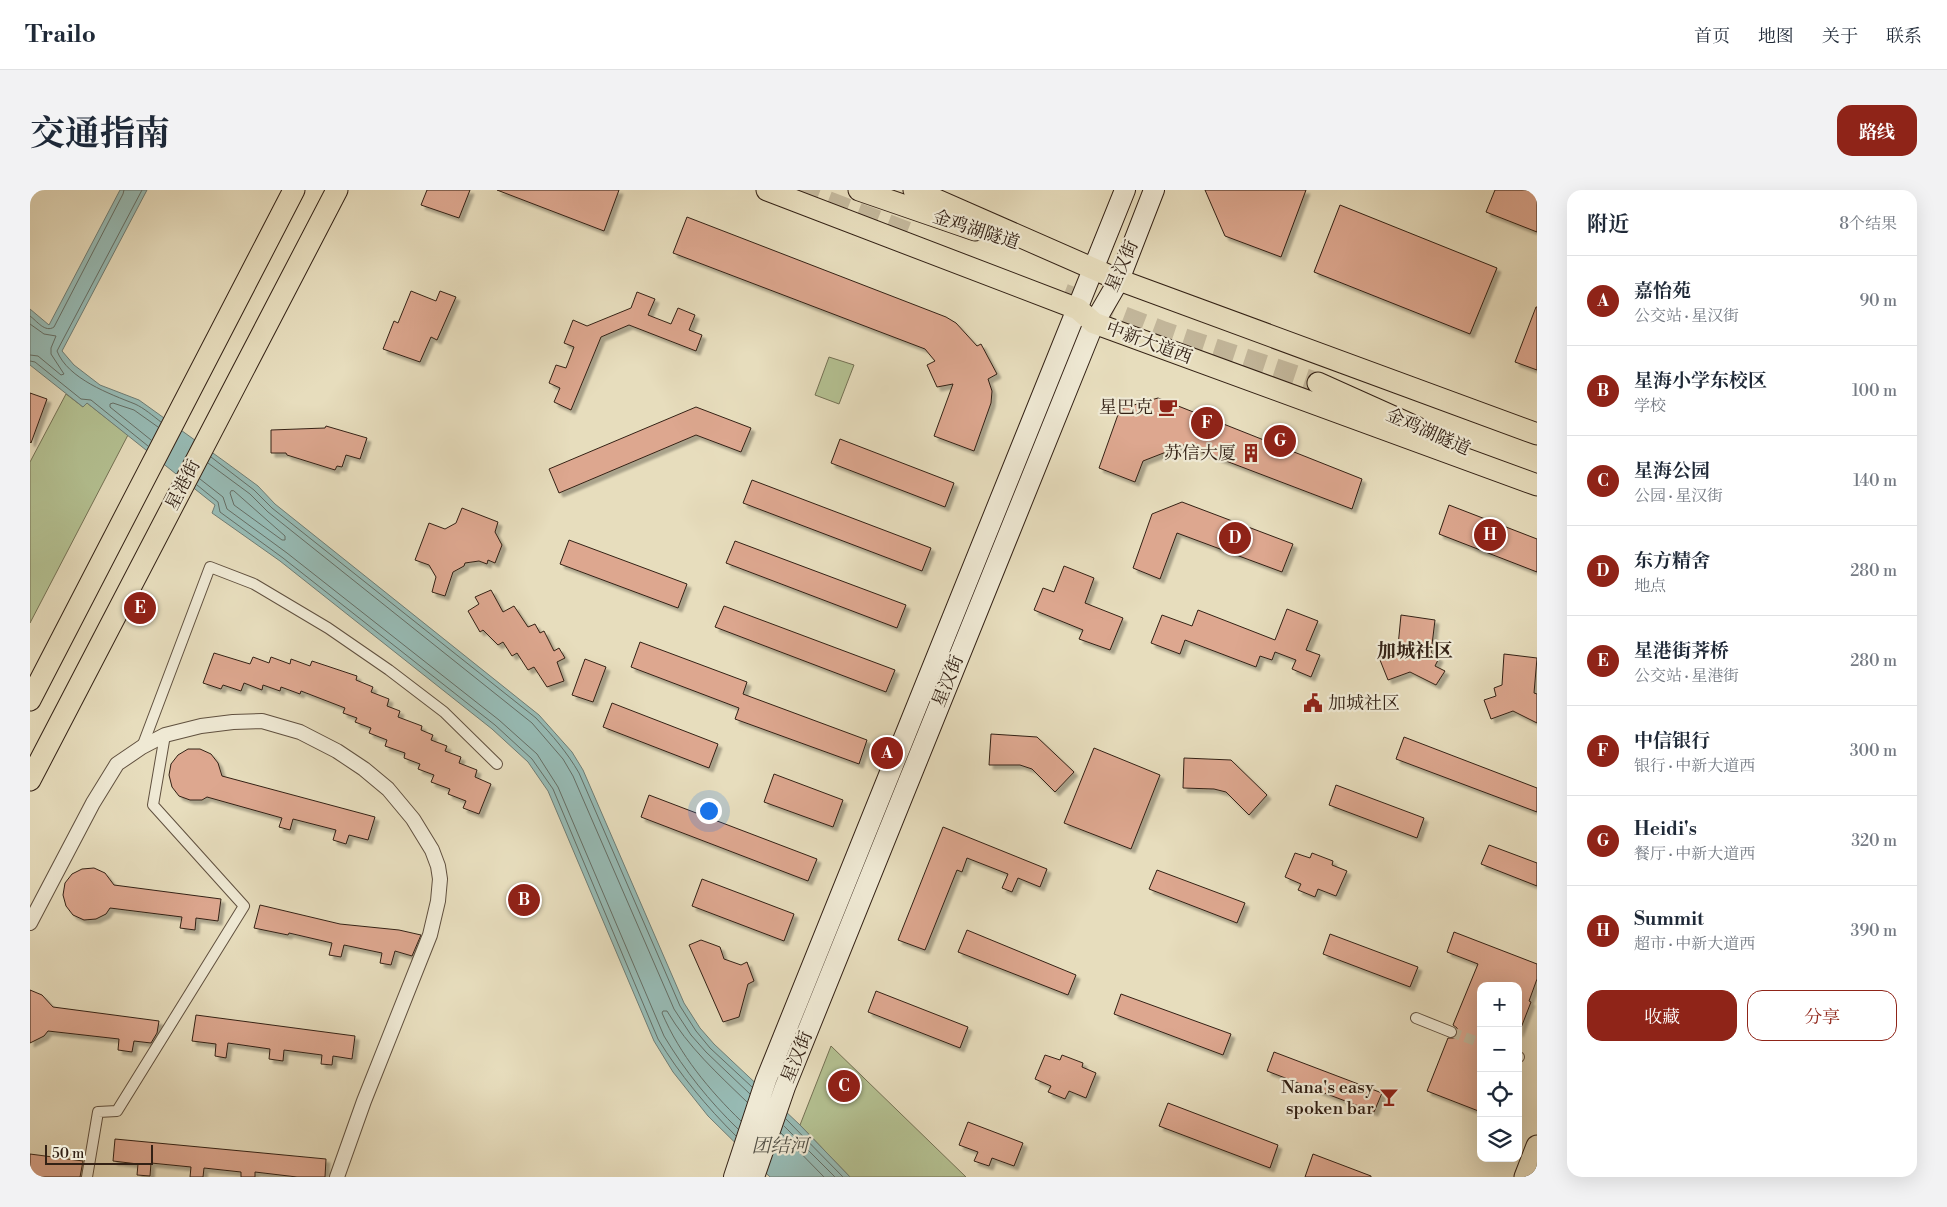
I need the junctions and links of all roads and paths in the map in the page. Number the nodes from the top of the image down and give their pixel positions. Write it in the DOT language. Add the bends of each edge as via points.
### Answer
graph roads {
  1 [pos="294,190"];
  2 [pos="337,190"];
  3 [pos="767,190"];
  4 [pos="859,190"];
  5 [pos="914,190"];
  6 [pos="1125,190"];
  7 [pos="1154,190"];
  8 [pos="1094,268"];
  9 [pos="1119,280"];
  10 [pos="1086,316"];
  11 [pos="1318,382"];
  12 [pos="1537,434"];
  13 [pos="1537,484"];
  14 [pos="30,700"];
  15 [pos="165,735"];
  16 [pos="142,747"];
  17 [pos="498,764"];
  18 [pos="30,780"];
  19 [pos="30,924"];
  20 [pos="1416,1018"];
  21 [pos="1451,1032"];
  22 [pos="1537,1146"];
  23 [pos="340,1175"];
  24 [pos="741,1175"];
  25 [pos="87,1177"];
  26 [pos="1524,1177"];
  1 -- 14 [label="main road, 星港街"];
  2 -- 18 [label="main road, 星港街"];
  3 -- 10 [label="main road, 中新大道西"];
  4 -- 8 [label="main road, 金鸡湖隧道"];
  5 -- 8 [label="main road"];
  6 -- 8 [label="main road, 星汉街"];
  7 -- 9 [label="main road, 星汉街"];
  8 -- 9 [label="main road"];
  8 -- 10 [label="main road, 星汉街"];
  9 -- 10 [label="main road, 星汉街"];
  9 -- 12 [label="main road"];
  10 -- 13 [label="main road, 中新大道西"];
  10 -- 24 [label="main road, 星汉街" via="1068,328"];
  11 -- 13 [label="main road, 金鸡湖隧道"];
  15 -- 16 [label="street"];
  15 -- 23 [label="street" via="201,726 262,721 300,732 337,751 388,790 413,819 432,850 440,879 430,935 364,1101"];
  15 -- 25 [label="street" via="153,805 244,906 117,1111 98,1112"];
  16 -- 17 [label="street" via="210,567 254,584 328,628 444,712"];
  16 -- 19 [label="street" via="117,764 92,803"];
  20 -- 21 [label="street"];
  22 -- 26 [label="main road"];
}
